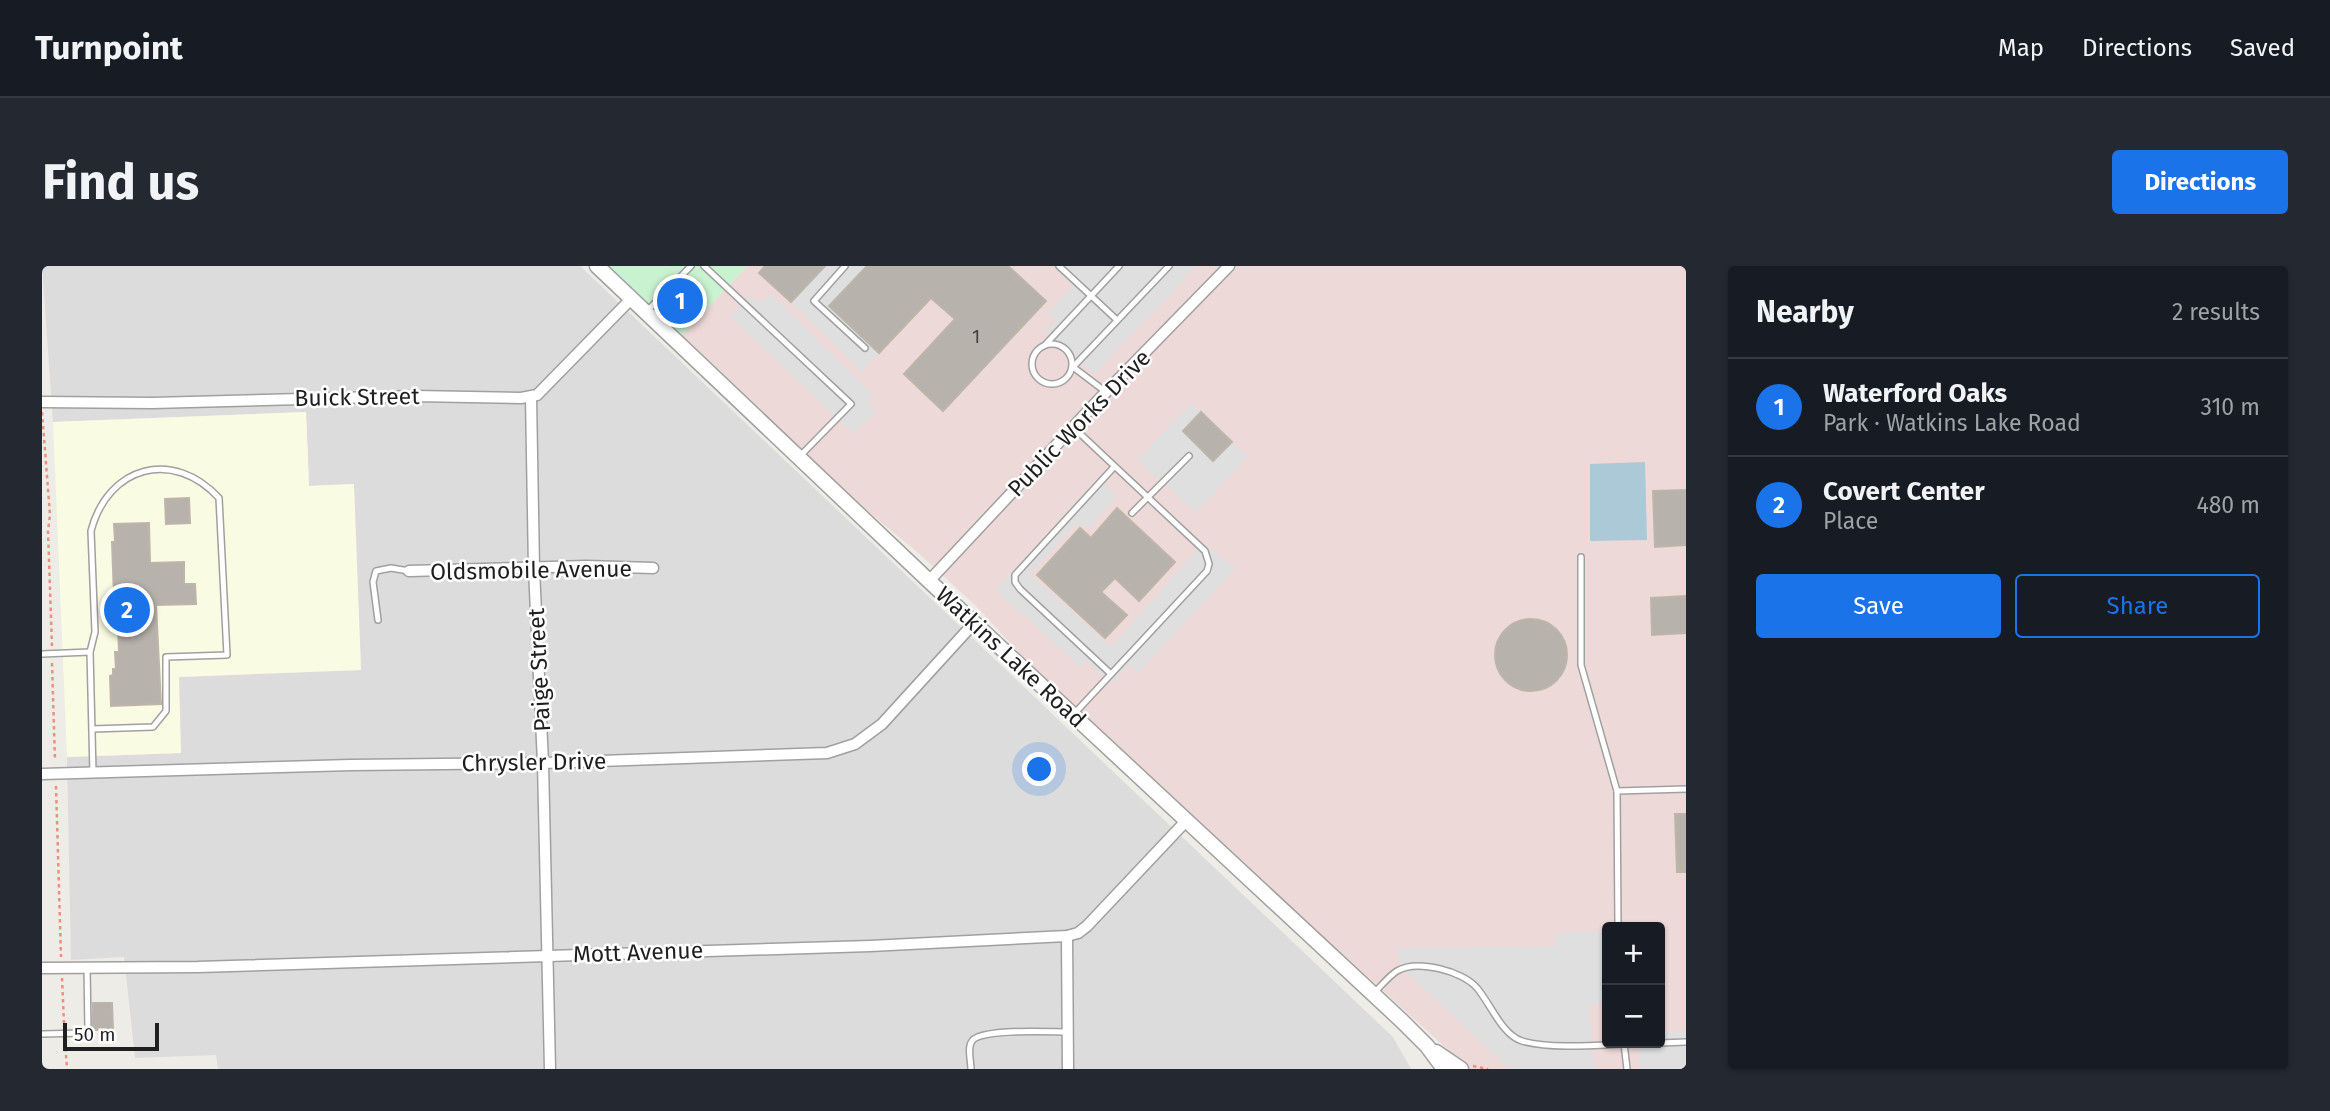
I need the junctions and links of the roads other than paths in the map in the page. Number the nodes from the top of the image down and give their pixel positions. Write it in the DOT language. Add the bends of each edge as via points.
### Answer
graph roads {
  1 [pos="597,266"];
  2 [pos="691,266"];
  3 [pos="704,266"];
  4 [pos="845,266"];
  5 [pos="1059,266"];
  6 [pos="1119,266"];
  7 [pos="1169,266"];
  8 [pos="1229,266"];
  9 [pos="1091,296"];
  10 [pos="631,299"];
  11 [pos="645,312"];
  12 [pos="1117,320"];
  13 [pos="1045,345"];
  14 [pos="865,348"];
  15 [pos="1073,367"];
  16 [pos="1106,392"];
  17 [pos="531,397"];
  18 [pos="42,404"];
  19 [pos="1073,428"];
  20 [pos="1189,456"];
  21 [pos="798,458"];
  22 [pos="1114,467"];
  23 [pos="1147,498"];
  24 [pos="1132,513"];
  25 [pos="1581,556"];
  26 [pos="653,568"];
  27 [pos="534,569"];
  28 [pos="409,571"];
  29 [pos="929,581"];
  30 [pos="378,620"];
  31 [pos="974,623"];
  32 [pos="90,652"];
  33 [pos="42,654"];
  34 [pos="1111,674"];
  35 [pos="1073,715"];
  36 [pos="92,729"];
  37 [pos="543,763"];
  38 [pos="93,772"];
  39 [pos="42,774"];
  40 [pos="1686,789"];
  41 [pos="1617,791"];
  42 [pos="1187,821"];
  43 [pos="1618,922"];
  44 [pos="1067,936"];
  45 [pos="548,955"];
  46 [pos="87,966"];
  47 [pos="42,968"];
  48 [pos="1373,994"];
  49 [pos="1067,1032"];
  50 [pos="42,1034"];
  51 [pos="1686,1042"];
  52 [pos="1665,1043"];
  53 [pos="1602,1044"];
  54 [pos="1427,1046"];
  55 [pos="1625,1048"];
  56 [pos="550,1069"];
  57 [pos="971,1069"];
  58 [pos="1068,1069"];
  59 [pos="1444,1069"];
  60 [pos="1461,1069"];
  61 [pos="1627,1069"];
  1 -- 10 [label="street, Watkins Lake Road"];
  2 -- 11 [label="lane"];
  3 -- 21 [label="lane" via="851,404"];
  4 -- 14 [label="lane" via="814,301"];
  5 -- 9 [label="lane"];
  6 -- 9 [label="lane"];
  7 -- 12 [label="lane"];
  8 -- 16 [label="street, Public Works Drive"];
  9 -- 12 [label="lane"];
  9 -- 13 [label="lane"];
  10 -- 11 [label="street, Watkins Lake Road"];
  10 -- 17 [label="street"];
  11 -- 21 [label="street, Watkins Lake Road"];
  12 -- 15 [label="lane"];
  13 -- 15 [label="lane" via="1064,348"];
  13 -- 15 [label="lane" via="1034,353 1031,366 1042,382 1055,384 1067,378"];
  15 -- 16 [label="lane"];
  16 -- 19 [label="street, Public Works Drive"];
  17 -- 18 [label="street, Buick Street"];
  17 -- 27 [label="street, Paige Street"];
  19 -- 22 [label="lane"];
  19 -- 29 [label="street, Public Works Drive"];
  20 -- 23 [label="lane"];
  21 -- 29 [label="street, Watkins Lake Road"];
  22 -- 23 [label="lane"];
  22 -- 34 [label="lane" via="1015,575 1020,589"];
  23 -- 24 [label="lane"];
  23 -- 34 [label="lane" via="1205,551 1209,565"];
  25 -- 41 [label="lane" via="1581,664"];
  26 -- 27 [label="street, Oldsmobile Avenue"];
  27 -- 28 [label="street, Oldsmobile Avenue"];
  27 -- 37 [label="street, Paige Street"];
  28 -- 30 [label="lane" via="376,571"];
  29 -- 31 [label="street, Watkins Lake Road"];
  31 -- 35 [label="street, Watkins Lake Road"];
  31 -- 37 [label="street, Chrysler Drive" via="882,724 855,744 800,754"];
  32 -- 33 [label="lane"];
  32 -- 36 [label="lane"];
  32 -- 36 [label="lane" via="95,632 91,531 95,516 119,485 154,468 192,476 209,487 219,498 221,512 227,655 166,657 166,711 153,727"];
  34 -- 35 [label="lane"];
  35 -- 42 [label="street, Watkins Lake Road"];
  36 -- 38 [label="lane"];
  37 -- 38 [label="street, Chrysler Drive"];
  37 -- 45 [label="street, Paige Street"];
  38 -- 39 [label="street, Chrysler Drive"];
  40 -- 41 [label="lane"];
  41 -- 43 [label="lane"];
  42 -- 44 [label="street" via="1087,926"];
  42 -- 48 [label="street, Watkins Lake Road"];
  44 -- 45 [label="street, Mott Avenue"];
  44 -- 49 [label="street"];
  45 -- 46 [label="street, Mott Avenue" via="198,967"];
  45 -- 56 [label="street, Paige Street"];
  46 -- 47 [label="street, Mott Avenue"];
  46 -- 50 [label="lane" via="88,1031"];
  48 -- 53 [label="lane" via="1398,970 1427,965 1476,986 1500,1023 1519,1040 1552,1045"];
  48 -- 54 [label="street, Watkins Lake Road"];
  49 -- 57 [label="lane" via="989,1033 971,1043"];
  49 -- 58 [label="street"];
  51 -- 52 [label="lane"];
  54 -- 59 [label="street, Watkins Lake Road"];
  54 -- 60 [label="street, Watkins Lake Road"];
  55 -- 61 [label="lane"];
}
